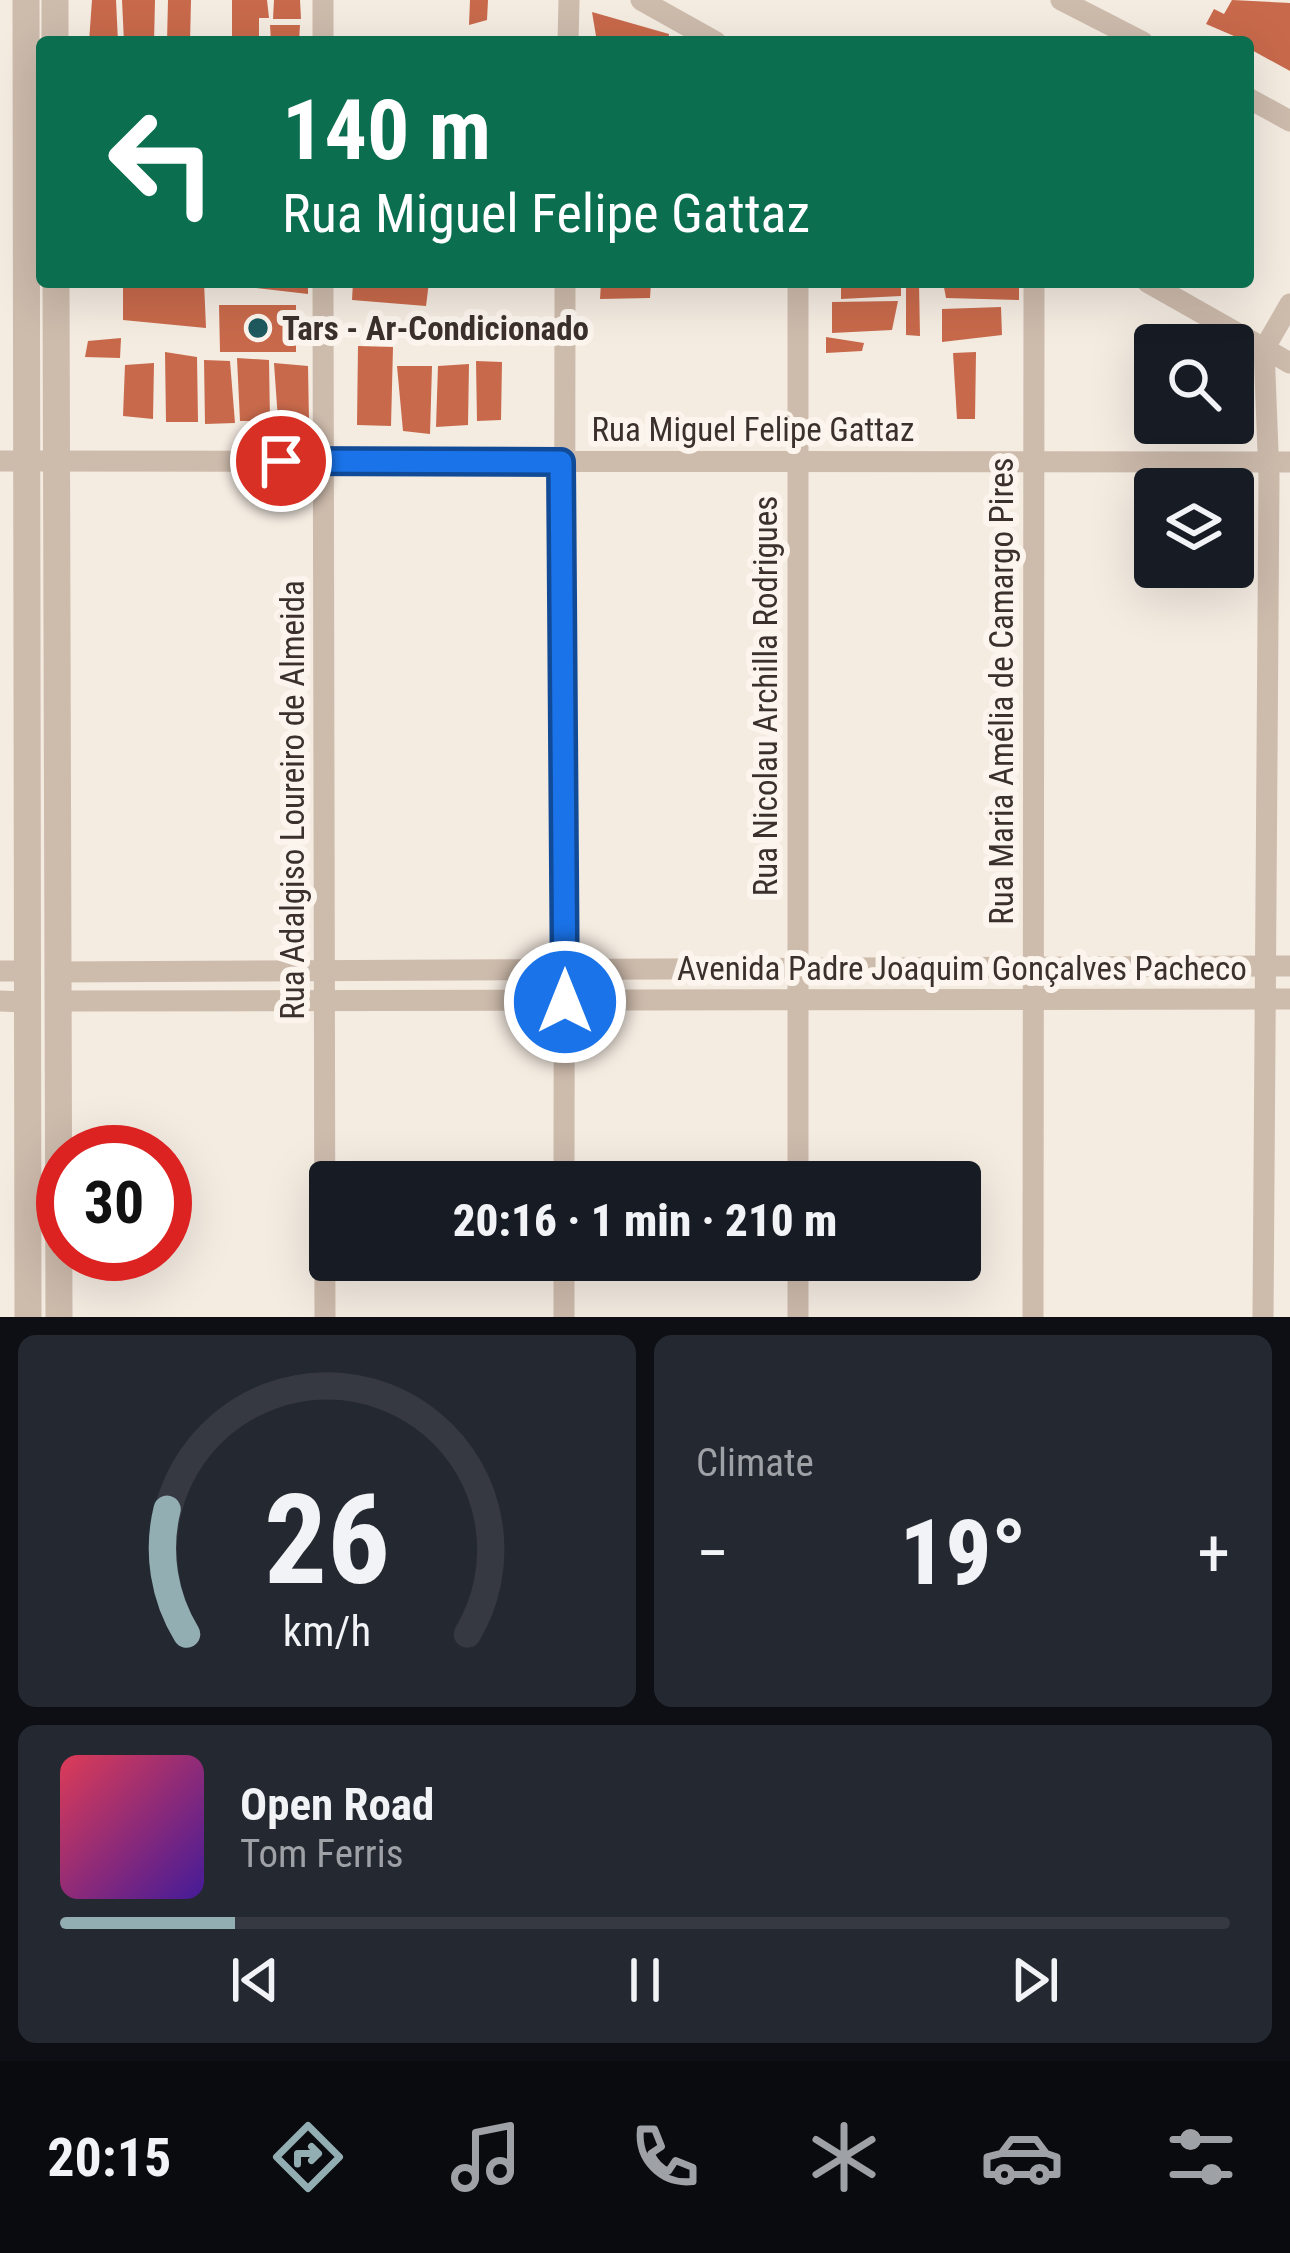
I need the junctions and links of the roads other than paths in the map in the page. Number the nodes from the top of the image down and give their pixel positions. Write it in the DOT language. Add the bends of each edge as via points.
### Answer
graph roads {
  1 [pos="26,0"];
  2 [pos="55,0"];
  3 [pos="323,0"];
  4 [pos="569,0"];
  5 [pos="641,0"];
  6 [pos="1061,0"];
  7 [pos="55,36"];
  8 [pos="323,36"];
  9 [pos="568,36"];
  10 [pos="705,36"];
  11 [pos="1131,36"];
  12 [pos="1254,101"];
  13 [pos="1290,122"];
  14 [pos="55,288"];
  15 [pos="323,288"];
  16 [pos="565,288"];
  17 [pos="798,288"];
  18 [pos="1034,288"];
  19 [pos="1157,288"];
  20 [pos="1290,304"];
  21 [pos="1264,350"];
  22 [pos="1290,363"];
  23 [pos="28,461"];
  24 [pos="323,461"];
  25 [pos="561,462"];
  26 [pos="798,462"];
  27 [pos="1034,462"];
  28 [pos="1280,462"];
  29 [pos="1279,966"];
  30 [pos="1033,968"];
  31 [pos="798,969"];
  32 [pos="565,970"];
  33 [pos="13,971"];
  34 [pos="327,971"];
  35 [pos="57,972"];
  36 [pos="1279,999"];
  37 [pos="13,1001"];
  38 [pos="57,1001"];
  39 [pos="327,1001"];
  40 [pos="798,1001"];
  41 [pos="1033,1001"];
  42 [pos="565,1002"];
  43 [pos="565,1161"];
  44 [pos="798,1161"];
  45 [pos="564,1281"];
  46 [pos="798,1281"];
  47 [pos="28,1317"];
  48 [pos="59,1317"];
  49 [pos="325,1317"];
  50 [pos="564,1317"];
  51 [pos="798,1317"];
  52 [pos="1033,1317"];
  53 [pos="1263,1317"];
  1 -- 23 [label="street"];
  2 -- 7 [label="street"];
  3 -- 8 [label="street"];
  4 -- 9 [label="street"];
  5 -- 10 [label="street"];
  6 -- 11 [label="street"];
  12 -- 13 [label="street"];
  14 -- 23 [label="street"];
  15 -- 24 [label="street, Rua Adalgiso Loureiro de Almeida"];
  16 -- 25 [label="street"];
  17 -- 26 [label="street, Rua Nicolau Archilla Rodrigues"];
  18 -- 27 [label="street, Rua Maria Amélia de Camargo Pires"];
  19 -- 21 [label="street"];
  20 -- 21 [label="street"];
  21 -- 22 [label="street"];
  21 -- 28 [label="street"];
  23 -- 24 [label="street, Rua Miguel Felipe Gattaz"];
  23 -- 33 [label="street"];
  23 -- 35 [label="street"];
  24 -- 25 [label="street, Rua Miguel Felipe Gattaz"];
  24 -- 34 [label="street, Rua Adalgiso Loureiro de Almeida"];
  25 -- 26 [label="street, Rua Miguel Felipe Gattaz"];
  25 -- 32 [label="street"];
  26 -- 27 [label="street, Rua Miguel Felipe Gattaz"];
  26 -- 31 [label="street, Rua Nicolau Archilla Rodrigues"];
  27 -- 28 [label="street, Rua Miguel Felipe Gattaz"];
  27 -- 30 [label="street, Rua Maria Amélia de Camargo Pires"];
  28 -- 29 [label="street"];
  29 -- 30 [label="street, Avenida Padre Joaquim Gonçalves Pacheco"];
  29 -- 36 [label="street"];
  30 -- 31 [label="street, Avenida Padre Joaquim Gonçalves Pacheco"];
  30 -- 41 [label="street, Rua Maria Amélia de Camargo Pires"];
  31 -- 32 [label="street, Avenida Padre Joaquim Gonçalves Pacheco"];
  31 -- 40 [label="street, Rua Nicolau Archilla Rodrigues"];
  32 -- 34 [label="street, Avenida Padre Joaquim Gonçalves Pacheco"];
  32 -- 42 [label="street"];
  33 -- 35 [label="street"];
  33 -- 37 [label="street"];
  34 -- 35 [label="street, Avenida Padre Joaquim Gonçalves Pacheco"];
  34 -- 39 [label="street, Rua Adalgiso Loureiro de Almeida"];
  35 -- 38 [label="street"];
  36 -- 41 [label="street, Avenida Padre Joaquim Gonçalves Pacheco"];
  36 -- 53 [label="street"];
  37 -- 38 [label="street"];
  37 -- 47 [label="street"];
  38 -- 39 [label="street, Avenida Padre Joaquim Gonçalves Pacheco"];
  38 -- 48 [label="street"];
  39 -- 42 [label="street, Avenida Padre Joaquim Gonçalves Pacheco"];
  39 -- 49 [label="street, Rua Adalgiso Loureiro de Almeida"];
  40 -- 41 [label="street, Avenida Padre Joaquim Gonçalves Pacheco"];
  40 -- 42 [label="street, Avenida Padre Joaquim Gonçalves Pacheco"];
  40 -- 44 [label="street, Rua Nicolau Archilla Rodrigues"];
  41 -- 52 [label="street, Rua Maria Amélia de Camargo Pires"];
  42 -- 43 [label="street"];
  45 -- 50 [label="street"];
  46 -- 51 [label="street"];
}
